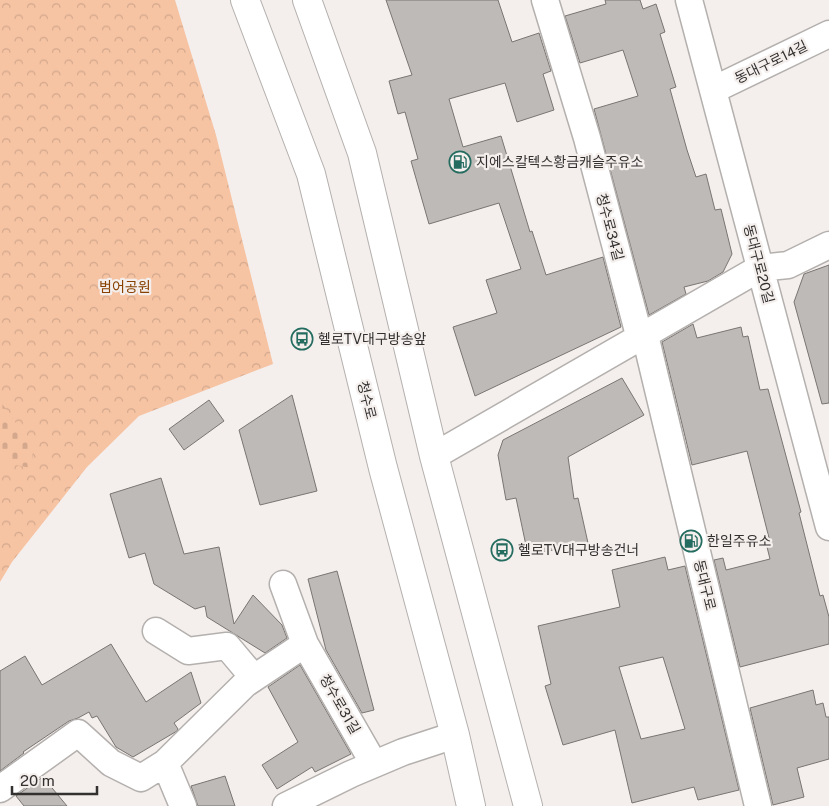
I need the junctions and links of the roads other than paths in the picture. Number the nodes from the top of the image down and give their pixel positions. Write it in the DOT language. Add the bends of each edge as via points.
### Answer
graph roads {
  1 [pos="245,0"];
  2 [pos="307,0"];
  3 [pos="545,0"];
  4 [pos="689,0"];
  5 [pos="829,34"];
  6 [pos="712,90"];
  7 [pos="829,245"];
  8 [pos="760,268"];
  9 [pos="642,337"];
  10 [pos="434,456"];
  11 [pos="820,456"];
  12 [pos="829,527"];
  13 [pos="283,584"];
  14 [pos="156,631"];
  15 [pos="305,644"];
  16 [pos="254,678"];
  17 [pos="455,735"];
  18 [pos="165,763"];
  19 [pos="374,764"];
  20 [pos="0,789"];
  21 [pos="183,806"];
  22 [pos="286,806"];
  23 [pos="471,806"];
  24 [pos="528,806"];
  25 [pos="758,806"];
  1 -- 17 [label="main road, 청수로" via="311,174"];
  2 -- 10 [label="main road" via="362,153"];
  3 -- 9 [label="street, 청수로34길"];
  4 -- 6 [label="street, 동대구로20길"];
  5 -- 6 [label="street, 동대구로14길"];
  6 -- 8 [label="street, 동대구로20길"];
  7 -- 8 [label="street" via="788,265"];
  8 -- 9 [label="street"];
  8 -- 11 [label="street, 동대구로20길"];
  9 -- 10 [label="street"];
  9 -- 25 [label="street, 동대구로"];
  10 -- 24 [label="main road"];
  11 -- 12 [label="street, 동대구로20길"];
  13 -- 15 [label="street, 청수로31길"];
  14 -- 16 [label="street" via="188,651 227,646"];
  15 -- 16 [label="street"];
  15 -- 19 [label="street, 청수로31길"];
  16 -- 18 [label="street"];
  17 -- 19 [label="street"];
  17 -- 23 [label="main road, 청수로"];
  18 -- 20 [label="street" via="141,778 111,763 78,733"];
  18 -- 21 [label="street"];
  19 -- 22 [label="street"];
}
